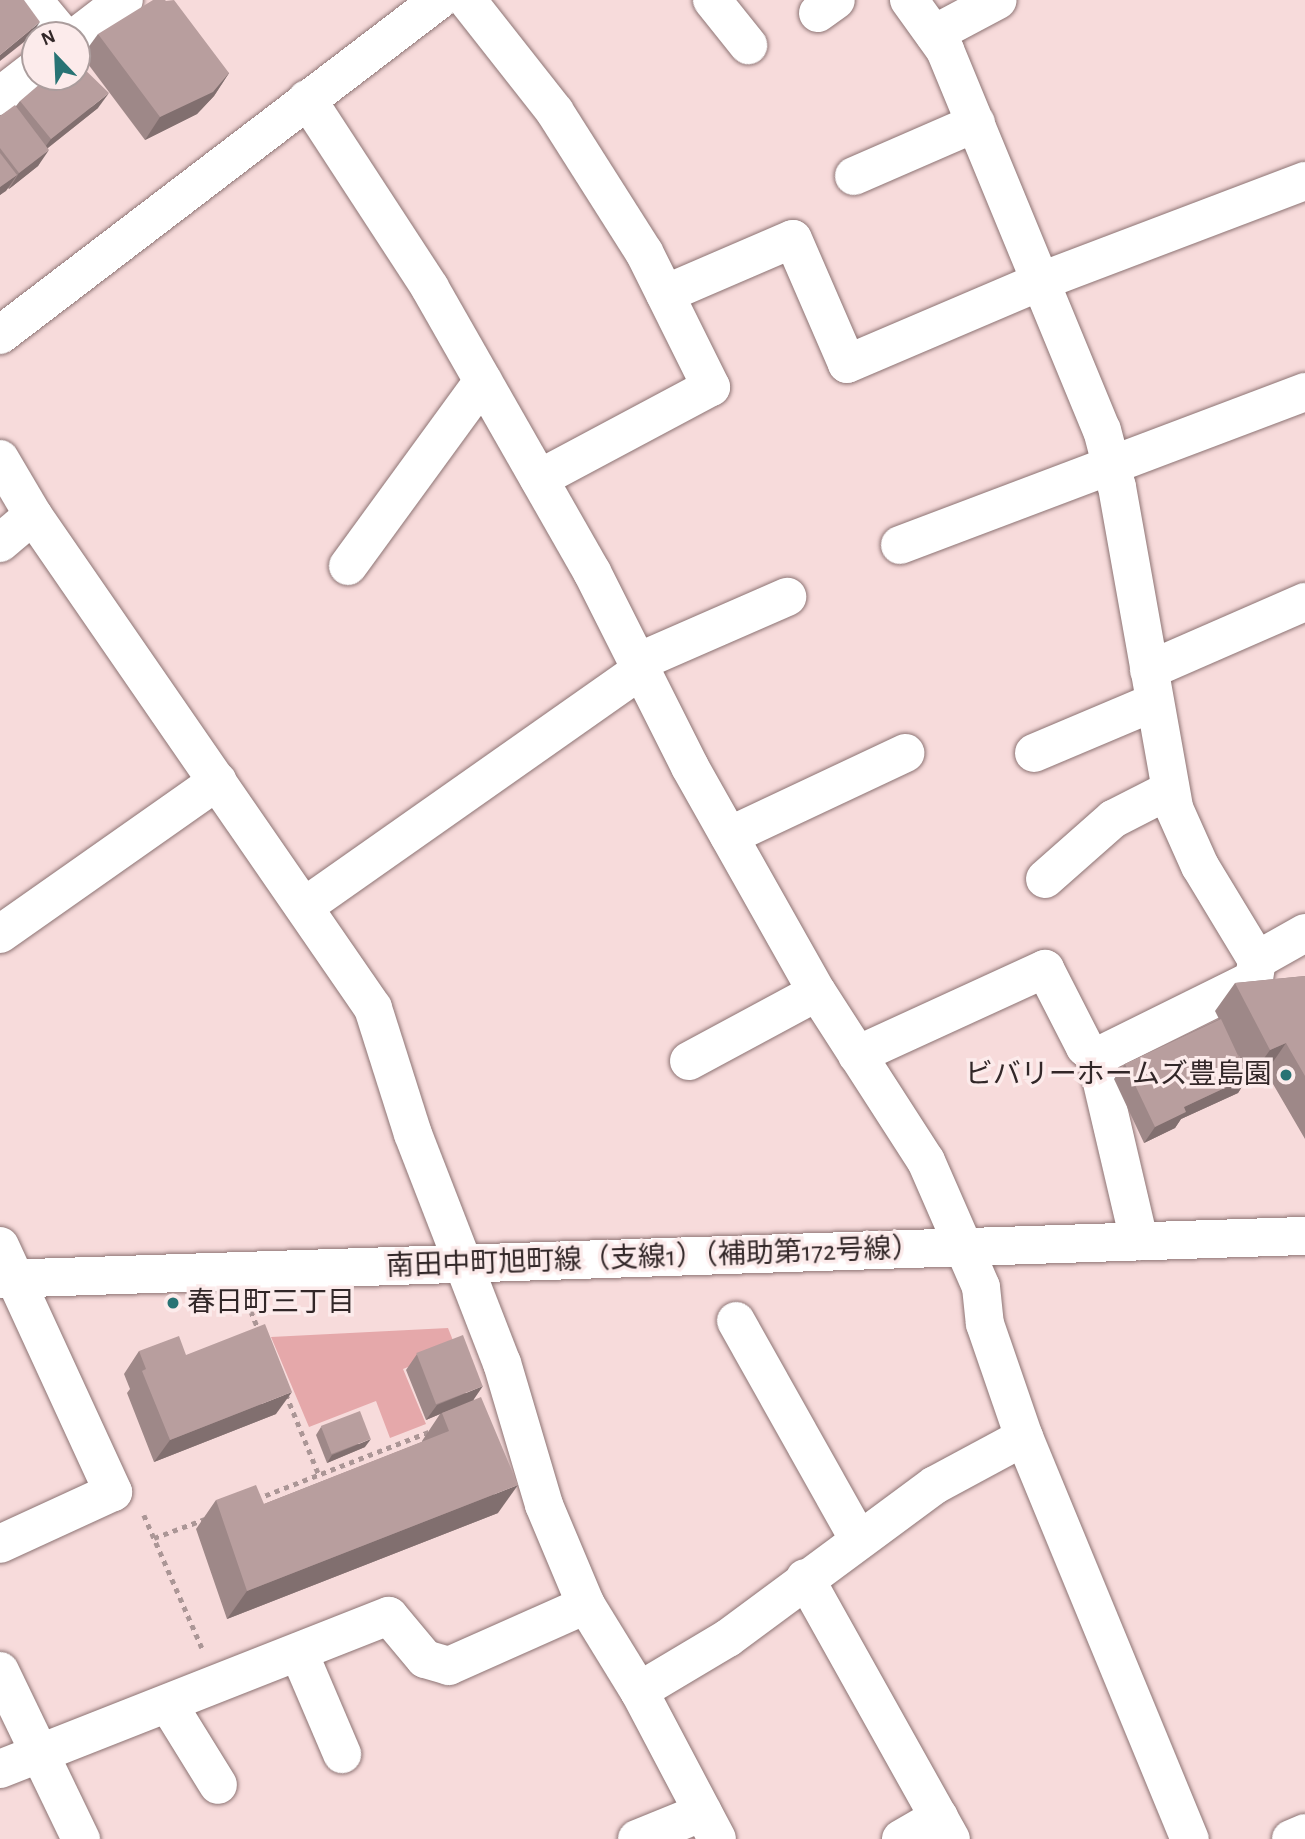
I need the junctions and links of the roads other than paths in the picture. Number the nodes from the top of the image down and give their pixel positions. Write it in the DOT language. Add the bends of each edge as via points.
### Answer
graph roads {
  1 [pos="33,0"];
  2 [pos="124,0"];
  3 [pos="467,0"];
  4 [pos="712,0"];
  5 [pos="909,0"];
  6 [pos="998,0"];
  7 [pos="421,5"];
  8 [pos="50,21"];
  9 [pos="91,25"];
  10 [pos="934,34"];
  11 [pos="748,45"];
  12 [pos="21,80"];
  13 [pos="0,96"];
  14 [pos="307,99"];
  15 [pos="976,123"];
  16 [pos="854,176"];
  17 [pos="1305,181"];
  18 [pos="1044,280"];
  19 [pos="665,294"];
  20 [pos="0,335"];
  21 [pos="483,381"];
  22 [pos="1305,392"];
  23 [pos="0,460"];
  24 [pos="1111,467"];
  25 [pos="539,479"];
  26 [pos="33,515"];
  27 [pos="0,543"];
  28 [pos="900,545"];
  29 [pos="348,566"];
  30 [pos="787,597"];
  31 [pos="1305,602"];
  32 [pos="640,666"];
  33 [pos="1152,686"];
  34 [pos="1034,752"];
  35 [pos="905,753"];
  36 [pos="218,781"];
  37 [pos="1170,790"];
  38 [pos="729,836"];
  39 [pos="1045,879"];
  40 [pos="305,906"];
  41 [pos="1305,933"];
  42 [pos="0,934"];
  43 [pos="1257,960"];
  44 [pos="817,992"];
  45 [pos="857,1055"];
  46 [pos="1096,1057"];
  47 [pos="689,1061"];
  48 [pos="1305,1236"];
  49 [pos="1139,1241"];
  50 [pos="961,1248"];
  51 [pos="462,1264"];
  52 [pos="5,1268"];
  53 [pos="736,1321"];
  54 [pos="1024,1437"];
  55 [pos="858,1538"];
  56 [pos="0,1544"];
  57 [pos="805,1578"];
  58 [pos="586,1605"];
  59 [pos="299,1653"];
  60 [pos="0,1671"];
  61 [pos="639,1691"];
  62 [pos="169,1704"];
  63 [pos="42,1753"];
  64 [pos="342,1754"];
  65 [pos="0,1769"];
  66 [pos="218,1785"];
  67 [pos="710,1826"];
  68 [pos="945,1828"];
  69 [pos="1305,1833"];
  70 [pos="81,1839"];
  71 [pos="637,1839"];
  72 [pos="901,1839"];
  73 [pos="1190,1839"];
  74 [pos="1291,1839"];
  1 -- 8 [label="street"];
  2 -- 9 [label="street"];
  3 -- 19 [label="street" via="555,113 644,252"];
  4 -- 11 [label="street"];
  5 -- 10 [label="street"];
  6 -- 10 [label="street"];
  7 -- 14 [label="street"];
  10 -- 15 [label="street"];
  12 -- 13 [label="street"];
  14 -- 20 [label="street"];
  14 -- 21 [label="street" via="430,288"];
  15 -- 16 [label="street"];
  15 -- 18 [label="street"];
  17 -- 18 [label="street"];
  18 -- 19 [label="street" via="847,364 793,239"];
  18 -- 24 [label="street" via="1089,395"];
  19 -- 25 [label="street" via="711,387"];
  21 -- 25 [label="street"];
  21 -- 29 [label="street"];
  22 -- 24 [label="street"];
  23 -- 26 [label="street"];
  24 -- 28 [label="street"];
  24 -- 33 [label="street"];
  25 -- 32 [label="street"];
  26 -- 27 [label="street"];
  26 -- 36 [label="street"];
  30 -- 32 [label="street"];
  31 -- 33 [label="street"];
  32 -- 38 [label="street"];
  32 -- 40 [label="street"];
  33 -- 34 [label="street"];
  33 -- 37 [label="street"];
  35 -- 38 [label="street"];
  36 -- 40 [label="street"];
  36 -- 42 [label="street"];
  37 -- 39 [label="street" via="1113,819"];
  37 -- 43 [label="street" via="1200,866"];
  38 -- 44 [label="street"];
  40 -- 51 [label="street" via="373,1008 413,1134"];
  41 -- 43 [label="street"];
  43 -- 46 [label="street" via="1254,979"];
  44 -- 45 [label="street"];
  44 -- 47 [label="street"];
  45 -- 46 [label="street" via="1045,970 1085,1048"];
  45 -- 50 [label="street" via="926,1161"];
  46 -- 49 [label="street"];
  48 -- 49 [label="street, 南田中町旭町線（支線1）（補助第172号線）"];
  49 -- 50 [label="street, 南田中町旭町線（支線1）（補助第172号線）"];
  50 -- 51 [label="street, 南田中町旭町線（支線1）（補助第172号線）"];
  50 -- 54 [label="street" via="981,1287 985,1324"];
  51 -- 52 [label="street, 南田中町旭町線（支線1）（補助第172号線）"];
  51 -- 58 [label="street" via="502,1363 544,1505"];
  52 -- 56 [label="street" via="113,1492"];
  53 -- 55 [label="street"];
  54 -- 55 [label="street" via="935,1485"];
  54 -- 73 [label="street"];
  55 -- 57 [label="street"];
  57 -- 61 [label="street" via="728,1638"];
  57 -- 68 [label="street"];
  58 -- 59 [label="street" via="449,1665 425,1659 389,1616"];
  58 -- 61 [label="street"];
  59 -- 62 [label="street"];
  59 -- 64 [label="street"];
  60 -- 63 [label="street"];
  61 -- 67 [label="street"];
  62 -- 63 [label="street"];
  62 -- 66 [label="street"];
  63 -- 65 [label="street"];
  63 -- 70 [label="street"];
  67 -- 71 [label="street"];
  68 -- 72 [label="street"];
  69 -- 74 [label="street"];
}
